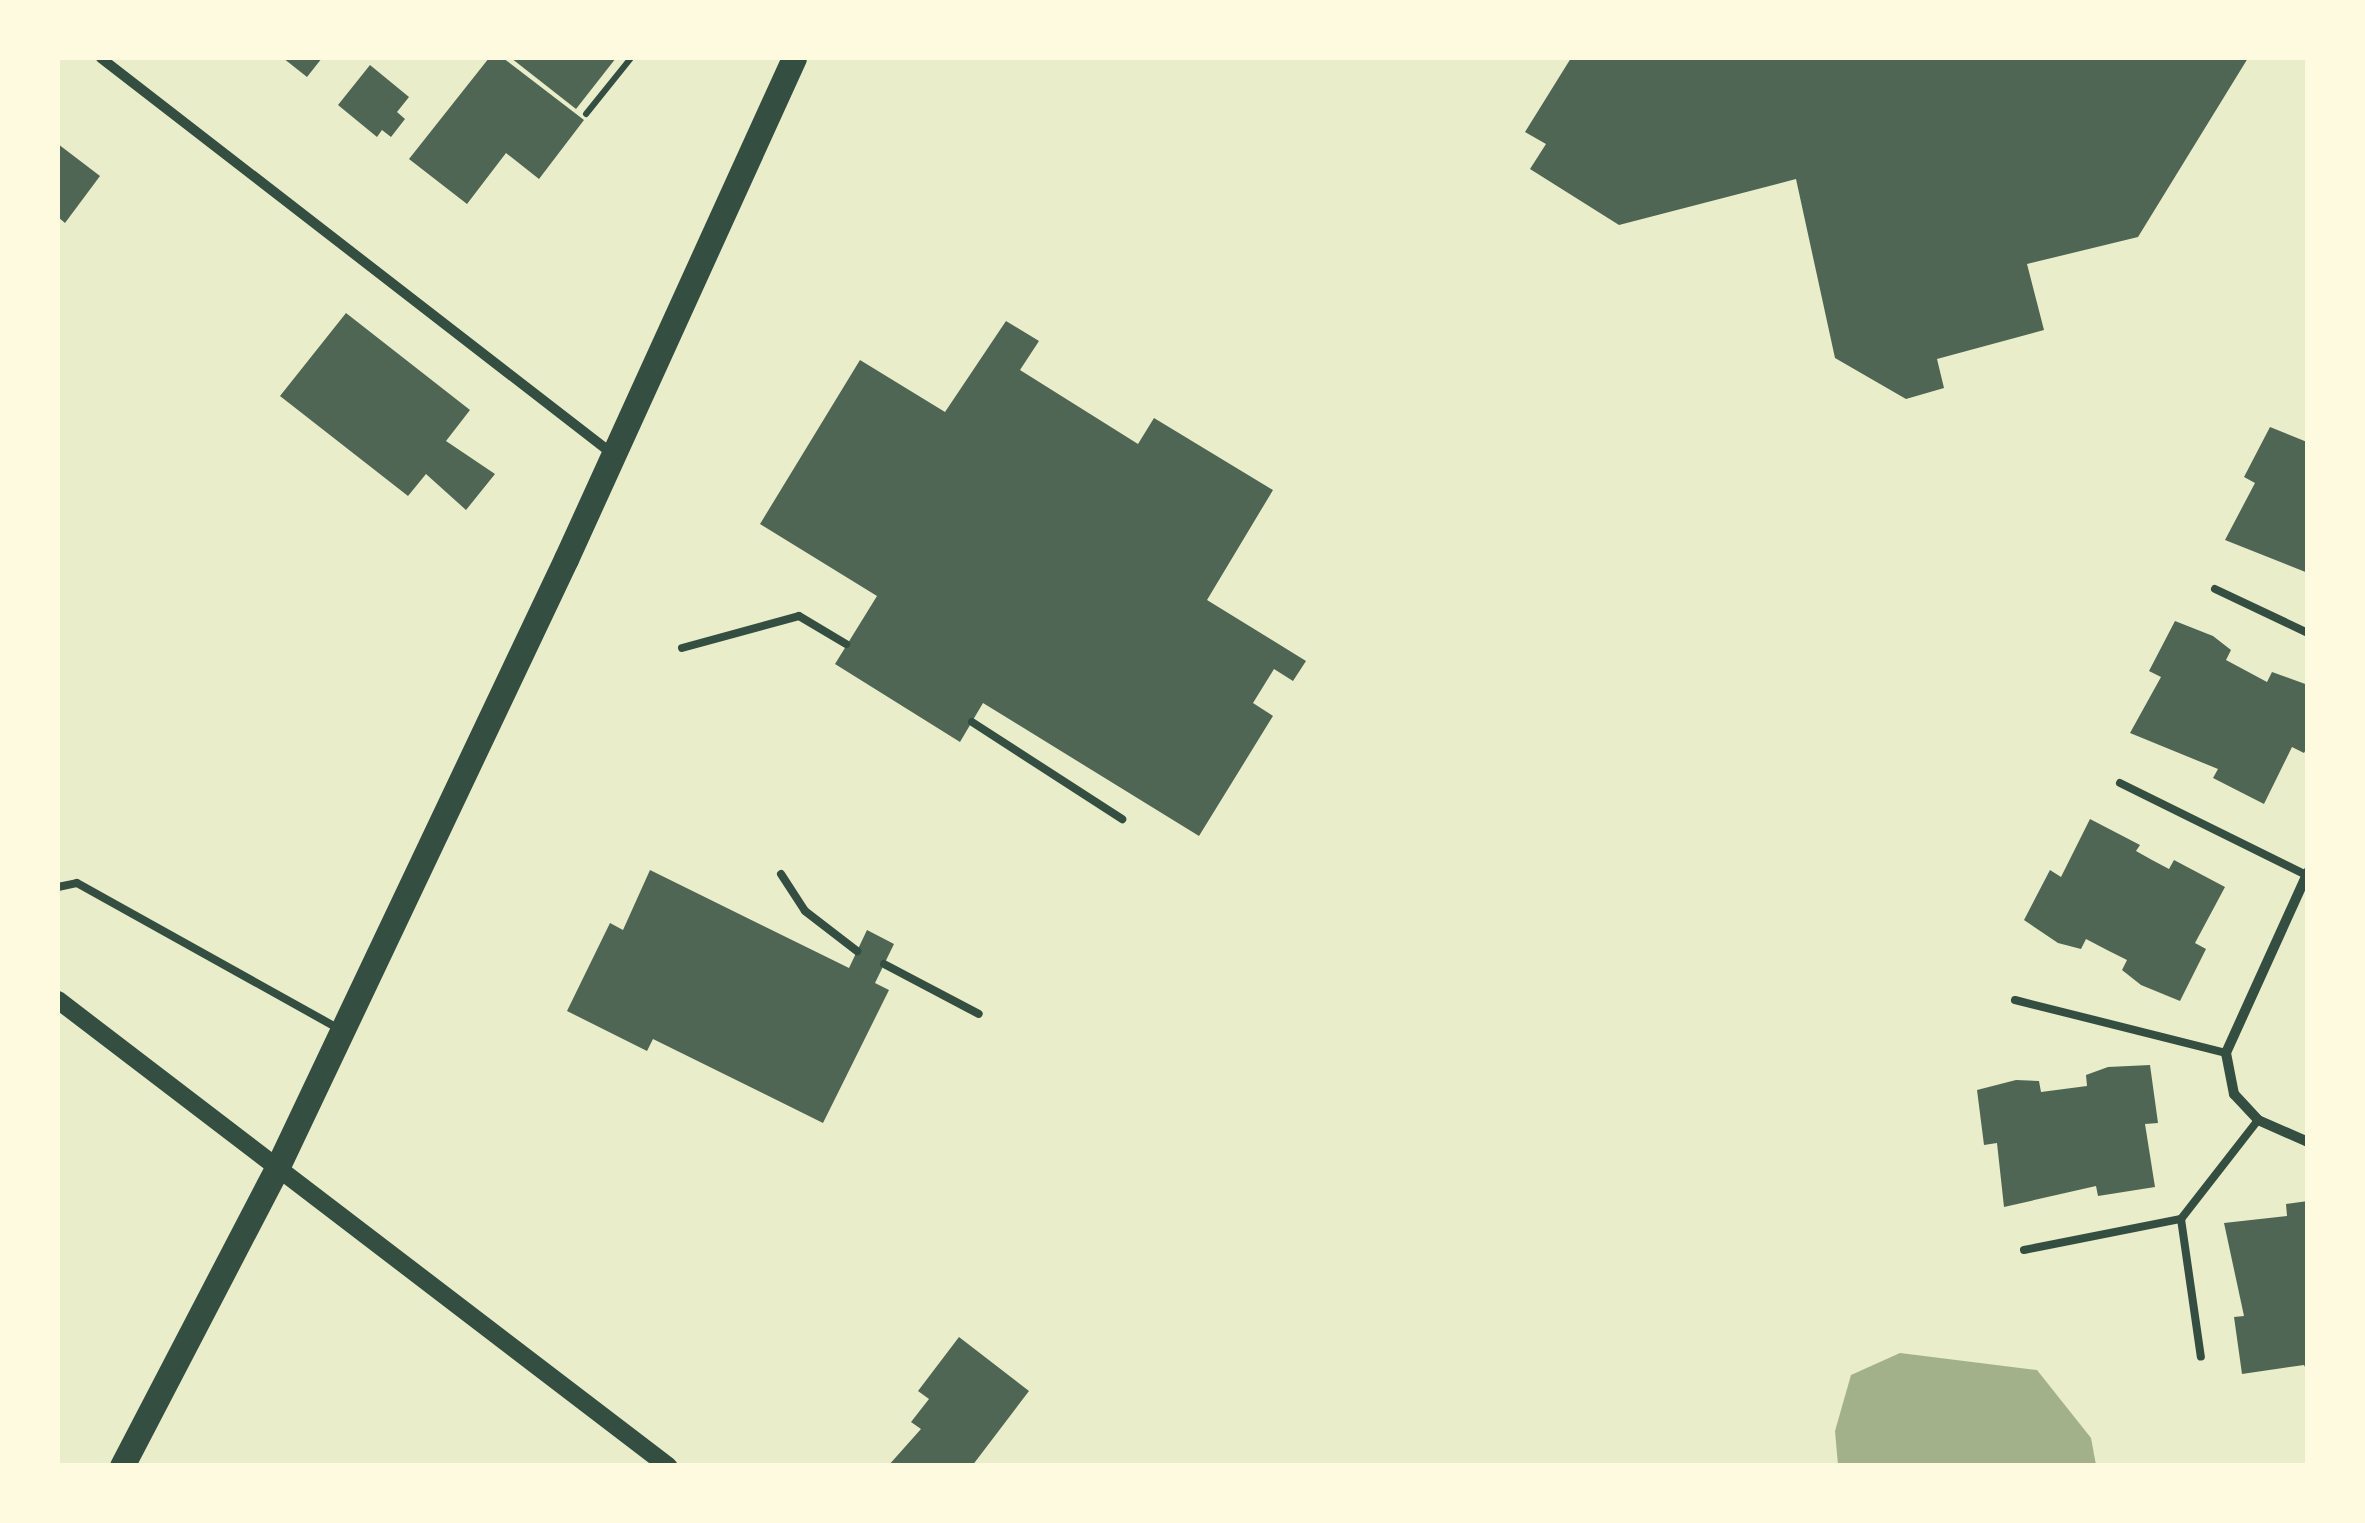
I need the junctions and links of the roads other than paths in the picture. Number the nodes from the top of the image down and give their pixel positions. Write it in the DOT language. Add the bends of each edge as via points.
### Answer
graph roads {
  1 [pos="101,58"];
  2 [pos="794,58"];
  3 [pos="614,456"];
  4 [pos="2215,589"];
  5 [pos="2308,634"];
  6 [pos="846,644"];
  7 [pos="682,648"];
  8 [pos="972,722"];
  9 [pos="2120,783"];
  10 [pos="1122,820"];
  11 [pos="2307,873"];
  12 [pos="781,874"];
  13 [pos="58,887"];
  14 [pos="857,951"];
  15 [pos="884,964"];
  16 [pos="58,1000"];
  17 [pos="2015,1000"];
  18 [pos="979,1014"];
  19 [pos="342,1030"];
  20 [pos="2226,1053"];
  21 [pos="2258,1120"];
  22 [pos="2308,1142"];
  23 [pos="278,1166"];
  24 [pos="2181,1219"];
  25 [pos="2024,1250"];
  26 [pos="2201,1357"];
  27 [pos="122,1466"];
  28 [pos="668,1466"];
  1 -- 3 [label="street"];
  2 -- 3 [label="main road"];
  3 -- 19 [label="main road"];
  4 -- 5 [label="lane"];
  6 -- 7 [label="lane" via="799,616"];
  8 -- 10 [label="lane"];
  9 -- 11 [label="lane"];
  11 -- 20 [label="street"];
  12 -- 14 [label="lane" via="805,912"];
  13 -- 19 [label="lane" via="77,883"];
  15 -- 18 [label="lane"];
  16 -- 23 [label="street"];
  17 -- 20 [label="lane"];
  19 -- 23 [label="main road"];
  20 -- 21 [label="street" via="2234,1094"];
  21 -- 22 [label="street"];
  21 -- 24 [label="lane"];
  23 -- 27 [label="main road"];
  23 -- 28 [label="street"];
  24 -- 25 [label="lane"];
  24 -- 26 [label="lane"];
}
